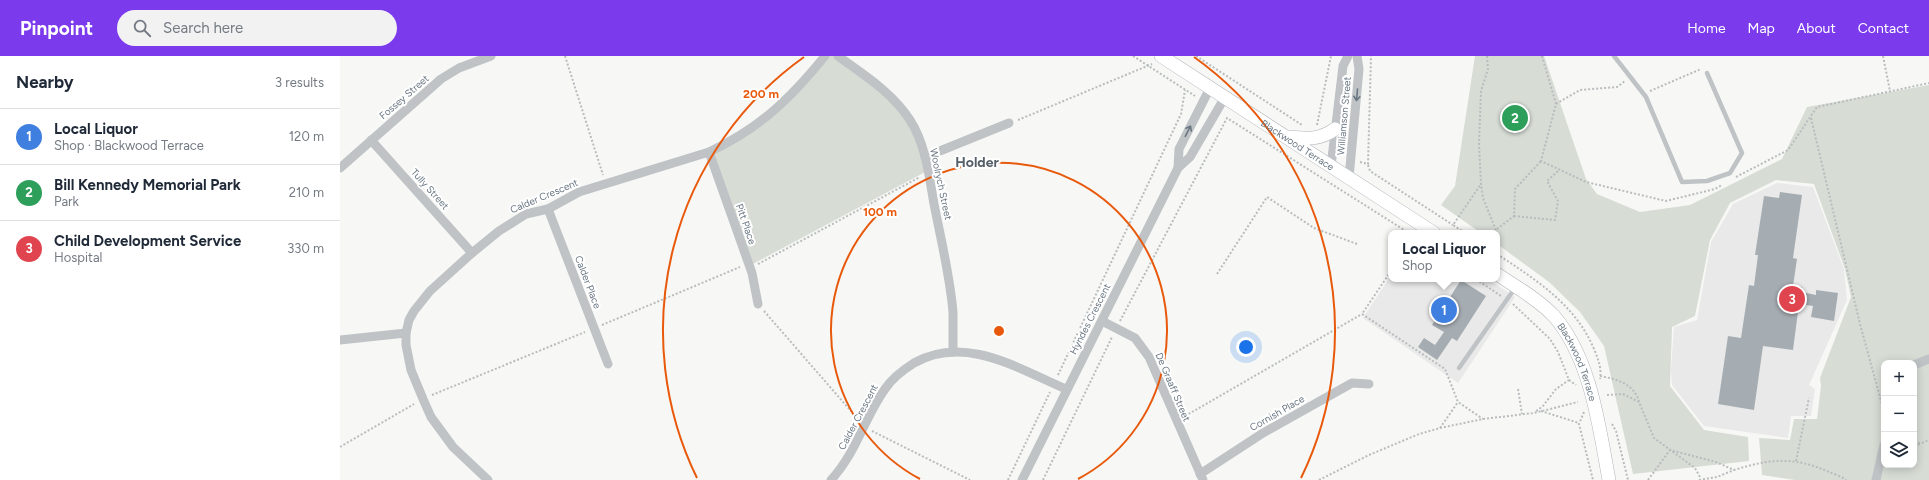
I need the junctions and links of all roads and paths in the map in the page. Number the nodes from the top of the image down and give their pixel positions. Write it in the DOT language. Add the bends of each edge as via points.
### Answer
graph roads {
  1 [pos="490,56"];
  2 [pos="565,56"];
  3 [pos="825,56"];
  4 [pos="838,56"];
  5 [pos="1133,56"];
  6 [pos="1196,56"];
  7 [pos="1348,56"];
  8 [pos="1358,56"];
  9 [pos="1487,56"];
  10 [pos="1542,56"];
  11 [pos="1614,56"];
  12 [pos="1883,56"];
  13 [pos="1163,57"];
  14 [pos="1148,66"];
  15 [pos="1707,73"];
  16 [pos="1630,76"];
  17 [pos="1929,83"];
  18 [pos="1646,86"];
  19 [pos="1210,88"];
  20 [pos="1185,90"];
  21 [pos="1890,91"];
  22 [pos="1225,97"];
  23 [pos="1203,102"];
  24 [pos="1556,104"];
  25 [pos="1217,111"];
  26 [pos="1227,118"];
  27 [pos="1811,118"];
  28 [pos="1009,123"];
  29 [pos="1304,126"];
  30 [pos="1335,129"];
  31 [pos="1285,136"];
  32 [pos="371,140"];
  33 [pos="709,152"];
  34 [pos="925,157"];
  35 [pos="1541,161"];
  36 [pos="1368,164"];
  37 [pos="1330,166"];
  38 [pos="340,168"];
  39 [pos="1178,168"];
  40 [pos="1559,170"];
  41 [pos="928,172"];
  42 [pos="1349,178"];
  43 [pos="1735,178"];
  44 [pos="1728,182"];
  45 [pos="606,183"];
  46 [pos="1481,184"];
  47 [pos="1281,207"];
  48 [pos="548,209"];
  49 [pos="1278,212"];
  50 [pos="1514,216"];
  51 [pos="1307,225"];
  52 [pos="1452,225"];
  53 [pos="1305,229"];
  54 [pos="1404,230"];
  55 [pos="1429,230"];
  56 [pos="1460,230"];
  57 [pos="1497,230"];
  58 [pos="1357,244"];
  59 [pos="472,254"];
  60 [pos="750,268"];
  61 [pos="1217,274"];
  62 [pos="1388,275"];
  63 [pos="1500,276"];
  64 [pos="1481,282"];
  65 [pos="1516,287"];
  66 [pos="1507,299"];
  67 [pos="758,304"];
  68 [pos="1362,314"];
  69 [pos="1102,321"];
  70 [pos="1116,328"];
  71 [pos="406,333"];
  72 [pos="340,340"];
  73 [pos="953,352"];
  74 [pos="1929,360"];
  75 [pos="608,364"];
  76 [pos="1917,364"];
  77 [pos="1459,368"];
  78 [pos="1600,376"];
  79 [pos="1053,384"];
  80 [pos="1369,384"];
  81 [pos="1066,389"];
  82 [pos="1518,389"];
  83 [pos="1607,395"];
  84 [pos="1809,398"];
  85 [pos="422,399"];
  86 [pos="1881,401"];
  87 [pos="1458,402"];
  88 [pos="1578,402"];
  89 [pos="1639,402"];
  90 [pos="1540,411"];
  91 [pos="1534,412"];
  92 [pos="1522,414"];
  93 [pos="1483,419"];
  94 [pos="1176,421"];
  95 [pos="864,427"];
  96 [pos="1440,428"];
  97 [pos="1929,440"];
  98 [pos="1917,443"];
  99 [pos="1922,443"];
  100 [pos="1917,445"];
  101 [pos="340,447"];
  102 [pos="1670,450"];
  103 [pos="1605,458"];
  104 [pos="1881,458"];
  105 [pos="1796,461"];
  106 [pos="1734,470"];
  107 [pos="1201,477"];
  108 [pos="1700,479"];
  109 [pos="488,480"];
  110 [pos="831,480"];
  111 [pos="970,480"];
  112 [pos="1008,480"];
  113 [pos="1022,480"];
  114 [pos="1043,480"];
  115 [pos="1319,480"];
  116 [pos="1593,480"];
  117 [pos="1609,480"];
  118 [pos="1614,480"];
  119 [pos="1648,480"];
  120 [pos="1846,480"];
  121 [pos="1876,480"];
  1 -- 32 [label="street, Fossey Street" via="459,68 441,79"];
  2 -- 45 [label="path"];
  3 -- 33 [label="street, Calder Crescent" via="796,90 764,120"];
  4 -- 34 [label="street, Woolrych Street" via="895,101 911,121"];
  5 -- 14 [label="path"];
  6 -- 29 [label="path"];
  7 -- 30 [label="street, Williamson Street" via="1343,66"];
  8 -- 42 [label="street, Williamson Street, one-way"];
  9 -- 46 [label="path" via="1488,69 1481,91"];
  10 -- 24 [label="path"];
  11 -- 16 [label="lane"];
  12 -- 21 [label="path"];
  13 -- 14 [label="path"];
  13 -- 19 [label="street, Blackwood Terrace"];
  14 -- 20 [label="path"];
  14 -- 28 [label="path"];
  15 -- 16 [label="lane" via="1742,153 1730,173 1706,181 1682,182 1646,97"];
  15 -- 18 [label="path" via="1702,69 1650,91"];
  16 -- 24 [label="path" via="1617,87 1580,90"];
  17 -- 21 [label="path"];
  19 -- 22 [label="street, Blackwood Terrace"];
  19 -- 23 [label="street, Hyndes Crescent"];
  20 -- 23 [label="path"];
  20 -- 79 [label="path" via="1181,114"];
  21 -- 27 [label="path" via="1817,107"];
  22 -- 25 [label="street, Hyndes Crescent"];
  22 -- 31 [label="street, Blackwood Terrace"];
  39 -- 23 [label="street, Hyndes Crescent, one-way" via="1179,149"];
  24 -- 35 [label="path"];
  25 -- 26 [label="path"];
  25 -- 39 [label="street, Hyndes Crescent" via="1190,157"];
  26 -- 54 [label="path"];
  26 -- 70 [label="path"];
  27 -- 43 [label="path" via="1788,150"];
  27 -- 86 [label="path" via="1858,317"];
  28 -- 34 [label="street"];
  30 -- 31 [label="street" via="1320,138"];
  30 -- 37 [label="street, Williamson Street"];
  31 -- 37 [label="street, Blackwood Terrace"];
  32 -- 38 [label="street, Fossey Street"];
  32 -- 59 [label="street, Tully Street"];
  33 -- 45 [label="street, Calder Crescent"];
  33 -- 60 [label="street, Pitt Place"];
  34 -- 41 [label="street, Woolrych Street"];
  35 -- 40 [label="path"];
  35 -- 50 [label="path" via="1516,189"];
  36 -- 52 [label="path" via="1370,171"];
  37 -- 42 [label="street, Blackwood Terrace"];
  39 -- 69 [label="street, Hyndes Crescent"];
  40 -- 44 [label="path" via="1586,182 1666,201"];
  40 -- 50 [label="path" via="1547,181 1558,201 1555,220"];
  41 -- 60 [label="path"];
  41 -- 73 [label="street, Woolrych Street" via="953,312"];
  42 -- 55 [label="street, Blackwood Terrace"];
  45 -- 48 [label="street, Calder Crescent" via="579,192"];
  46 -- 52 [label="path"];
  46 -- 57 [label="path" via="1483,198"];
  47 -- 49 [label="path"];
  47 -- 51 [label="path"];
  47 -- 61 [label="path" via="1267,197"];
  48 -- 59 [label="street, Calder Crescent" via="526,214 513,221"];
  48 -- 75 [label="street, Calder Place"];
  50 -- 57 [label="path"];
  51 -- 53 [label="path"];
  51 -- 58 [label="path"];
  52 -- 56 [label="path"];
  59 -- 71 [label="street, Calder Crescent" via="422,299 409,320"];
  60 -- 67 [label="street, Pitt Place"];
  62 -- 68 [label="path"];
  63 -- 65 [label="street, Blackwood Terrace"];
  64 -- 66 [label="path"];
  65 -- 66 [label="lane"];
  65 -- 103 [label="street, Blackwood Terrace" via="1549,311 1572,342 1586,374"];
  66 -- 77 [label="lane"];
  66 -- 91 [label="path" via="1550,338 1569,380 1556,389 1543,406"];
  67 -- 95 [label="path"];
  68 -- 87 [label="path" via="1445,369"];
  68 -- 94 [label="path"];
  69 -- 70 [label="street, De Graaff Street"];
  69 -- 81 [label="street, Hyndes Crescent"];
  70 -- 94 [label="street, De Graaff Street" via="1135,338 1149,357"];
  70 -- 114 [label="path"];
  71 -- 72 [label="street"];
  71 -- 85 [label="street, Calder Crescent" via="408,356"];
  73 -- 79 [label="street, Calder Crescent" via="985,355"];
  73 -- 95 [label="street, Calder Crescent" via="923,359 894,377 884,389"];
  74 -- 76 [label="street"];
  78 -- 89 [label="path" via="1618,380 1629,387 1637,395"];
  79 -- 81 [label="street, Calder Crescent"];
  79 -- 112 [label="path"];
  80 -- 107 [label="street, Cornish Place" via="1352,383 1263,433"];
  81 -- 113 [label="street, Hyndes Crescent"];
  82 -- 92 [label="path"];
  83 -- 89 [label="path" via="1623,394"];
  84 -- 105 [label="path"];
  85 -- 101 [label="path"];
  85 -- 109 [label="street, Calder Crescent" via="431,417 453,447"];
  87 -- 93 [label="path"];
  87 -- 96 [label="path"];
  88 -- 90 [label="path"];
  89 -- 102 [label="path" via="1654,438"];
  90 -- 91 [label="path"];
  90 -- 116 [label="path" via="1579,424"];
  91 -- 92 [label="path"];
  92 -- 93 [label="path"];
  93 -- 96 [label="path"];
  94 -- 107 [label="street, De Graaff Street"];
  95 -- 110 [label="street, Calder Crescent" via="848,458"];
  95 -- 111 [label="path"];
  96 -- 115 [label="path" via="1369,455"];
  97 -- 99 [label="path"];
  98 -- 99 [label="path"];
  99 -- 100 [label="path"];
  102 -- 106 [label="path" via="1716,462"];
  102 -- 108 [label="path" via="1695,468"];
  102 -- 119 [label="path"];
  103 -- 117 [label="street, Blackwood Terrace"];
  103 -- 118 [label="street"];
  104 -- 121 [label="street"];
  105 -- 106 [label="path" via="1756,463"];
  105 -- 120 [label="path" via="1821,468"];
  106 -- 108 [label="path" via="1717,477"];
}
